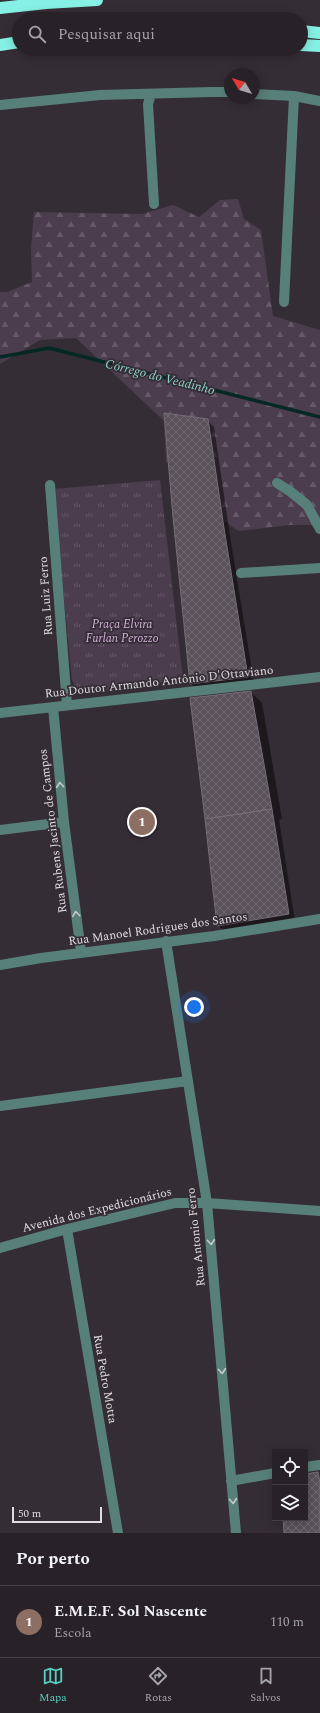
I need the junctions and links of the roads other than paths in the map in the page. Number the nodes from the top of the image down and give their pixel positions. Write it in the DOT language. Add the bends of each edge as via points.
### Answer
graph roads {
  1 [pos="97,0"];
  2 [pos="0,8"];
  3 [pos="308,31"];
  4 [pos="320,32"];
  5 [pos="12,43"];
  6 [pos="0,44"];
  7 [pos="308,45"];
  8 [pos="320,46"];
  9 [pos="224,92"];
  10 [pos="151,94"];
  11 [pos="260,94"];
  12 [pos="294,96"];
  13 [pos="320,101"];
  14 [pos="0,105"];
  15 [pos="154,204"];
  16 [pos="284,302"];
  17 [pos="277,483"];
  18 [pos="50,486"];
  19 [pos="320,529"];
  20 [pos="320,568"];
  21 [pos="241,573"];
  22 [pos="320,677"];
  23 [pos="67,705"];
  24 [pos="53,707"];
  25 [pos="0,713"];
  26 [pos="64,822"];
  27 [pos="0,830"];
  28 [pos="320,919"];
  29 [pos="166,941"];
  30 [pos="81,952"];
  31 [pos="0,965"];
  32 [pos="188,1081"];
  33 [pos="0,1106"];
  34 [pos="207,1203"];
  35 [pos="320,1211"];
  36 [pos="67,1229"];
  37 [pos="0,1248"];
  38 [pos="320,1465"];
  39 [pos="308,1467"];
  40 [pos="272,1474"];
  41 [pos="231,1481"];
  42 [pos="118,1533"];
  43 [pos="236,1533"];
  1 -- 2 [label="highway"];
  3 -- 4 [label="highway"];
  5 -- 6 [label="highway"];
  7 -- 8 [label="highway"];
  9 -- 10 [label="street"];
  10 -- 14 [label="street" via="100,95"];
  10 -- 15 [label="street" via="148,104"];
  11 -- 12 [label="street"];
  12 -- 13 [label="street"];
  12 -- 16 [label="street"];
  17 -- 19 [label="street" via="307,505"];
  18 -- 23 [label="street, Rua Luiz Ferro"];
  20 -- 21 [label="street"];
  22 -- 23 [label="street, Rua Doutor Armando Antônio D'Ottaviano"];
  23 -- 24 [label="street, Rua Doutor Armando Antônio D'Ottaviano"];
  24 -- 25 [label="street, Rua Doutor Armando Antônio D'Ottaviano"];
  26 -- 24 [label="street, Rua Rubens Jacinto de Campos, one-way"];
  26 -- 27 [label="street"];
  30 -- 26 [label="street, Rua Rubens Jacinto de Campos, one-way"];
  28 -- 29 [label="street, Rua Manoel Rodrigues dos Santos"];
  29 -- 30 [label="street, Rua Manoel Rodrigues dos Santos"];
  29 -- 32 [label="street, Rua Antonio Ferro"];
  30 -- 31 [label="street, Rua Manoel Rodrigues dos Santos"];
  32 -- 33 [label="street"];
  32 -- 34 [label="street, Rua Antonio Ferro"];
  34 -- 35 [label="street, Avenida dos Expedicionários"];
  34 -- 36 [label="street, Avenida dos Expedicionários" via="175,1203"];
  34 -- 41 [label="street, Rua Antonio Ferro, one-way"];
  36 -- 37 [label="street, Avenida dos Expedicionários"];
  36 -- 42 [label="street, Rua Pedro Motta"];
  38 -- 39 [label="street"];
  40 -- 41 [label="street"];
  41 -- 43 [label="street, Rua Antonio Ferro, one-way"];
}
